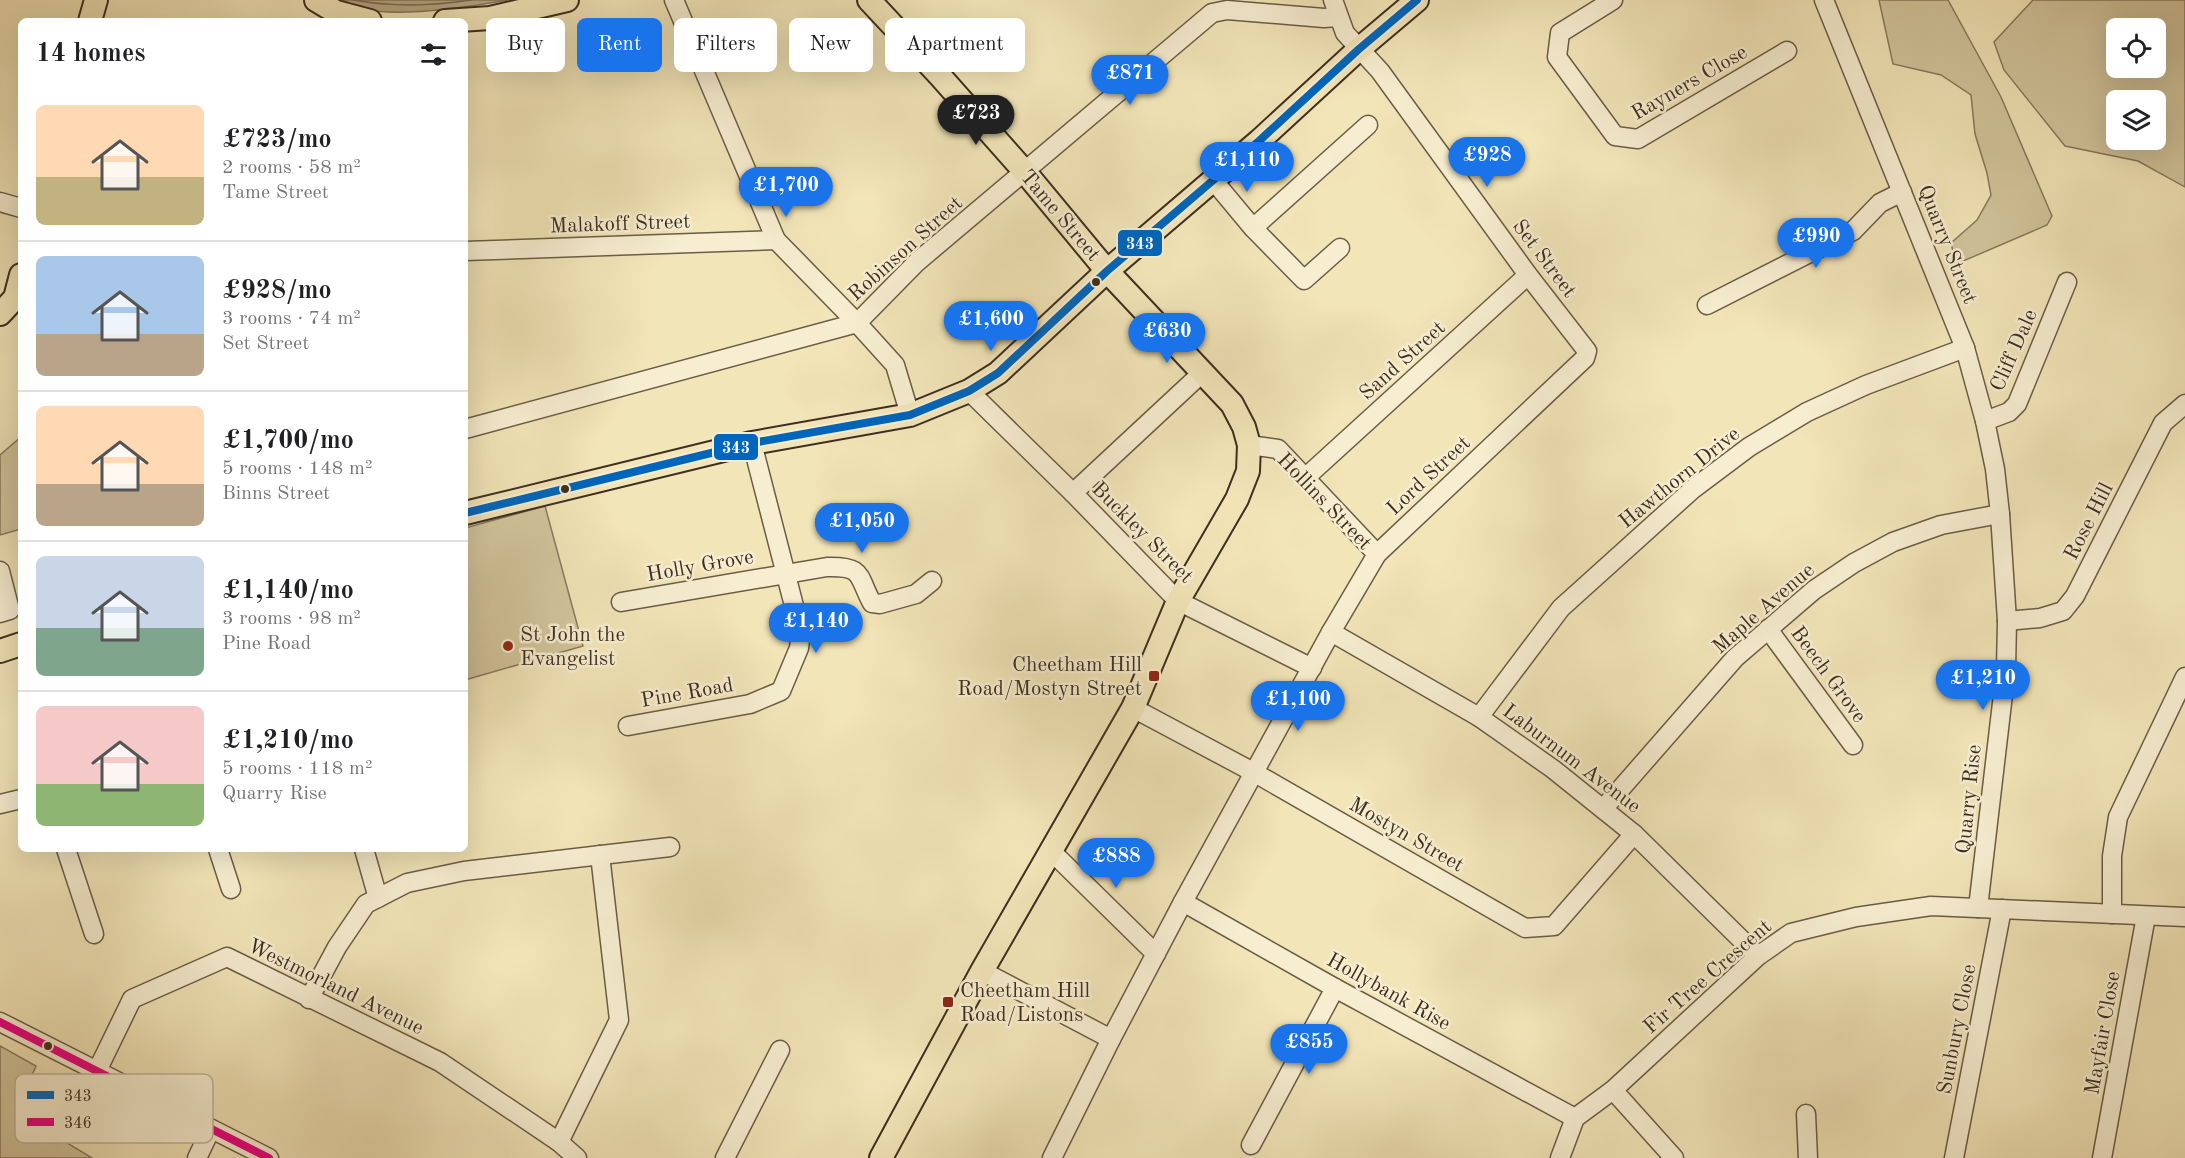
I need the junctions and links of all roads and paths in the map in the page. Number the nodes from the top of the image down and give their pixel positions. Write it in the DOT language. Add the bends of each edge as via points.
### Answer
graph roads {
  1 [pos="96,0"];
  2 [pos="316,0"];
  3 [pos="567,0"];
  4 [pos="674,0"];
  5 [pos="869,0"];
  6 [pos="1417,0"];
  7 [pos="1613,0"];
  8 [pos="1824,0"];
  9 [pos="1335,9"];
  10 [pos="91,18"];
  11 [pos="359,18"];
  12 [pos="468,19"];
  13 [pos="1359,49"];
  14 [pos="1787,51"];
  15 [pos="1368,125"];
  16 [pos="1025,172"];
  17 [pos="1213,180"];
  18 [pos="1902,192"];
  19 [pos="0,202"];
  20 [pos="18,207"];
  21 [pos="1253,228"];
  22 [pos="776,240"];
  23 [pos="1340,248"];
  24 [pos="468,251"];
  25 [pos="1107,271"];
  26 [pos="1528,275"];
  27 [pos="2067,282"];
  28 [pos="18,284"];
  29 [pos="12,302"];
  30 [pos="1707,304"];
  31 [pos="857,323"];
  32 [pos="1965,348"];
  33 [pos="1587,351"];
  34 [pos="1202,373"];
  35 [pos="969,391"];
  36 [pos="2185,404"];
  37 [pos="910,416"];
  38 [pos="1985,421"];
  39 [pos="468,428"];
  40 [pos="752,443"];
  41 [pos="1249,445"];
  42 [pos="1305,478"];
  43 [pos="1073,493"];
  44 [pos="468,512"];
  45 [pos="2000,514"];
  46 [pos="1377,554"];
  47 [pos="0,571"];
  48 [pos="787,573"];
  49 [pos="932,581"];
  50 [pos="1178,601"];
  51 [pos="621,602"];
  52 [pos="0,613"];
  53 [pos="2007,621"];
  54 [pos="1768,629"];
  55 [pos="1331,632"];
  56 [pos="18,646"];
  57 [pos="0,651"];
  58 [pos="1312,668"];
  59 [pos="2185,677"];
  60 [pos="1133,708"];
  61 [pos="1479,717"];
  62 [pos="628,726"];
  63 [pos="1852,745"];
  64 [pos="1255,773"];
  65 [pos="18,800"];
  66 [pos="0,804"];
  67 [pos="1603,809"];
  68 [pos="1634,834"];
  69 [pos="670,847"];
  70 [pos="1050,850"];
  71 [pos="67,852"];
  72 [pos="219,852"];
  73 [pos="365,852"];
  74 [pos="600,855"];
  75 [pos="231,889"];
  76 [pos="378,898"];
  77 [pos="1183,902"];
  78 [pos="1978,908"];
  79 [pos="2002,909"];
  80 [pos="2112,914"];
  81 [pos="2146,916"];
  82 [pos="2185,917"];
  83 [pos="94,934"];
  84 [pos="1156,954"];
  85 [pos="1758,956"];
  86 [pos="982,971"];
  87 [pos="1335,988"];
  88 [pos="309,999"];
  89 [pos="0,1022"];
  90 [pos="1111,1038"];
  91 [pos="780,1050"];
  92 [pos="97,1071"];
  93 [pos="103,1074"];
  94 [pos="1613,1090"];
  95 [pos="1806,1114"];
  96 [pos="1575,1118"];
  97 [pos="213,1130"];
  98 [pos="559,1142"];
  99 [pos="204,1143"];
  100 [pos="1251,1145"];
  101 [pos="889,1155"];
  102 [pos="197,1158"];
  103 [pos="269,1158"];
  104 [pos="577,1158"];
  105 [pos="725,1158"];
  106 [pos="1052,1158"];
  107 [pos="1560,1158"];
  108 [pos="1674,1158"];
  109 [pos="1808,1158"];
  110 [pos="1954,1158"];
  111 [pos="2102,1158"];
  1 -- 10 [label="main road"];
  2 -- 11 [label="main road" via="336,12"];
  3 -- 12 [label="main road"];
  4 -- 22 [label="street"];
  5 -- 16 [label="main road, Tame Street"];
  6 -- 13 [label="main road"];
  7 -- 14 [label="street, Rayners Close" via="1560,33 1557,57 1616,136 1638,139"];
  8 -- 18 [label="street, Quarry Street"];
  9 -- 13 [label="street, Set Street" via="1345,33"];
  9 -- 16 [label="street, Robinson Street" via="1324,18 1227,10 1212,13"];
  13 -- 17 [label="main road"];
  13 -- 26 [label="street, Set Street" via="1380,71"];
  15 -- 21 [label="street"];
  16 -- 25 [label="main road, Tame Street"];
  16 -- 31 [label="street, Robinson Street" via="917,262"];
  17 -- 21 [label="street"];
  17 -- 25 [label="main road"];
  18 -- 30 [label="street" via="1880,203 1852,231"];
  18 -- 32 [label="street, Quarry Street"];
  19 -- 20 [label="street"];
  21 -- 23 [label="street" via="1304,280"];
  22 -- 24 [label="street, Malakoff Street"];
  22 -- 31 [label="street"];
  25 -- 34 [label="main road, Hollins Street"];
  25 -- 35 [label="main road" via="998,373"];
  26 -- 33 [label="street, Set Street"];
  26 -- 42 [label="street, Sand Street"];
  27 -- 38 [label="street, Cliff Dale" via="2017,404 2009,412"];
  28 -- 29 [label="main road"];
  31 -- 37 [label="street" via="895,365"];
  31 -- 39 [label="street, Robinson Street"];
  32 -- 38 [label="street, Quarry Street"];
  32 -- 61 [label="street, Hawthorn Drive" via="1807,412 1749,447 1693,489 1561,608"];
  33 -- 46 [label="street, Lord Street" via="1585,358"];
  34 -- 41 [label="main road, Hollins Street" via="1232,404"];
  34 -- 43 [label="street"];
  35 -- 37 [label="main road"];
  35 -- 43 [label="street, Buckley Street"];
  36 -- 53 [label="street, Rose Hill" via="2163,423 2075,596 2063,611"];
  37 -- 40 [label="main road"];
  38 -- 45 [label="street, Quarry Street"];
  40 -- 44 [label="main road"];
  40 -- 48 [label="street, Pine Road"];
  41 -- 42 [label="street, Hollins Street" via="1278,449"];
  41 -- 50 [label="main road" via="1248,471 1237,499"];
  42 -- 46 [label="street, Hollins Street"];
  43 -- 50 [label="street, Buckley Street"];
  45 -- 53 [label="street, Quarry Rise"];
  45 -- 54 [label="street, Maple Avenue" via="1941,525 1893,542 1814,590"];
  46 -- 55 [label="street, Lord Street"];
  47 -- 52 [label="street" via="10,610"];
  48 -- 49 [label="street, Holly Grove" via="849,567 859,573 872,603 916,594"];
  48 -- 51 [label="street, Holly Grove"];
  48 -- 62 [label="street, Pine Road" via="801,633 781,691 750,704"];
  50 -- 58 [label="street, Buckley Street"];
  50 -- 60 [label="main road"];
  53 -- 78 [label="street, Quarry Rise" via="2006,669"];
  54 -- 63 [label="street, Beech Grove"];
  54 -- 67 [label="street, Maple Avenue" via="1735,658"];
  55 -- 58 [label="street, Lord Street"];
  55 -- 61 [label="street, Laburnum Avenue"];
  56 -- 57 [label="main road"];
  58 -- 64 [label="street, Lord Street"];
  59 -- 80 [label="street" via="2118,817 2112,856"];
  60 -- 64 [label="street, Mostyn Street"];
  60 -- 70 [label="main road"];
  61 -- 67 [label="street, Laburnum Avenue"];
  64 -- 68 [label="street, Mostyn Street" via="1525,928 1554,926"];
  64 -- 77 [label="street, Lord Street"];
  65 -- 66 [label="street"];
  67 -- 68 [label="street, Laburnum Avenue"];
  68 -- 85 [label="street, Laburnum Avenue"];
  69 -- 74 [label="street"];
  70 -- 84 [label="street"];
  70 -- 86 [label="main road"];
  71 -- 83 [label="street"];
  72 -- 75 [label="street"];
  73 -- 76 [label="street"];
  74 -- 76 [label="street" via="464,871 407,883"];
  74 -- 98 [label="street" via="619,1020"];
  76 -- 88 [label="street" via="360,912"];
  77 -- 84 [label="street, Lord Street"];
  77 -- 87 [label="street, Hollybank Rise"];
  78 -- 79 [label="street, Fir Tree Crescent"];
  78 -- 85 [label="street, Fir Tree Crescent" via="1931,906 1856,917 1791,933"];
  79 -- 80 [label="street, Fir Tree Crescent"];
  79 -- 110 [label="street, Sunbury Close"];
  80 -- 81 [label="street, Fir Tree Crescent"];
  81 -- 82 [label="street, Fir Tree Crescent"];
  81 -- 111 [label="street, Mayfair Close"];
  84 -- 90 [label="street, Lord Street"];
  85 -- 94 [label="street, Fir Tree Crescent"];
  86 -- 90 [label="street"];
  86 -- 101 [label="main road"];
  87 -- 96 [label="street, Hollybank Rise"];
  87 -- 100 [label="street"];
  88 -- 92 [label="street, Westmorland Avenue" via="227,957 132,999"];
  88 -- 98 [label="street, Westmorland Avenue" via="440,1062"];
  89 -- 92 [label="street"];
  90 -- 106 [label="street, Lord Street"];
  91 -- 105 [label="street"];
  92 -- 93 [label="street"];
  94 -- 96 [label="street, Fir Tree Crescent"];
  94 -- 108 [label="street"];
  95 -- 109 [label="street"];
  96 -- 107 [label="street"];
  97 -- 103 [label="street"];
  98 -- 104 [label="street, Westmorland Avenue"];
  99 -- 102 [label="street"];
}
